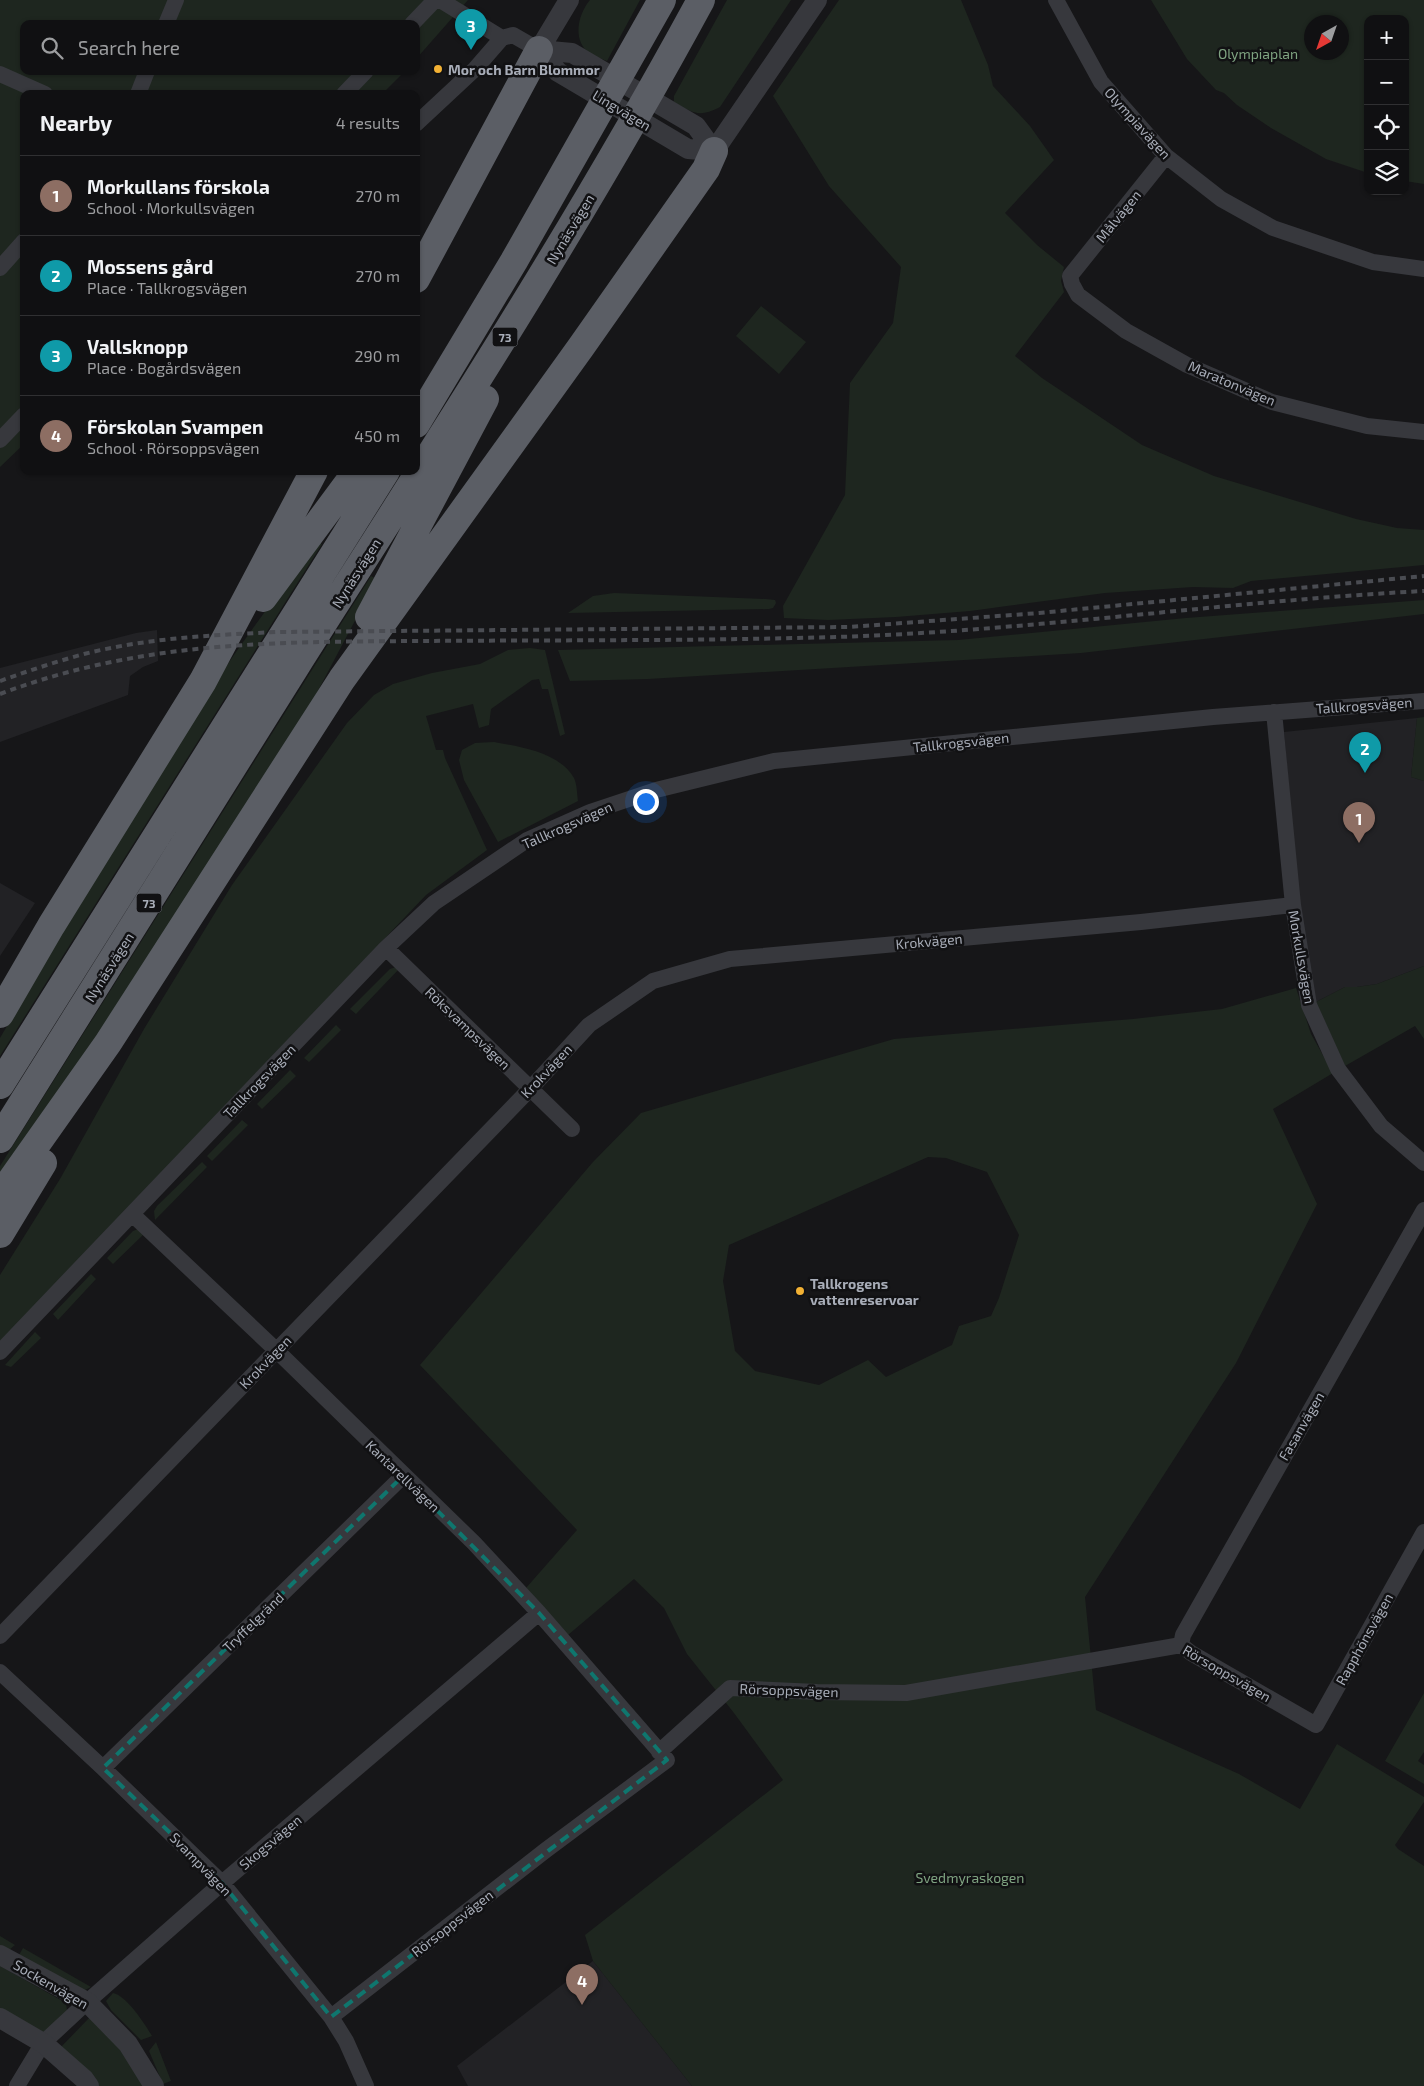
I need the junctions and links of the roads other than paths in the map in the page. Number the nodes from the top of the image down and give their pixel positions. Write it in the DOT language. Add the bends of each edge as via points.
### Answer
graph roads {
  1 [pos="176,0"];
  2 [pos="435,0"];
  3 [pos="440,0"];
  4 [pos="570,0"];
  5 [pos="662,0"];
  6 [pos="700,0"];
  7 [pos="817,0"];
  8 [pos="1056,0"];
  9 [pos="168,20"];
  10 [pos="416,20"];
  11 [pos="502,38"];
  12 [pos="539,50"];
  13 [pos="0,74"];
  14 [pos="145,75"];
  15 [pos="362,75"];
  16 [pos="36,90"];
  17 [pos="140,90"];
  18 [pos="348,90"];
  19 [pos="420,120"];
  20 [pos="701,150"];
  21 [pos="575,154"];
  22 [pos="1166,156"];
  23 [pos="575,221"];
  24 [pos="20,246"];
  25 [pos="0,268"];
  26 [pos="1424,269"];
  27 [pos="420,272"];
  28 [pos="1070,276"];
  29 [pos="420,386"];
  30 [pos="420,417"];
  31 [pos="20,420"];
  32 [pos="1424,432"];
  33 [pos="0,440"];
  34 [pos="420,472"];
  35 [pos="312,475"];
  36 [pos="354,475"];
  37 [pos="383,475"];
  38 [pos="418,475"];
  39 [pos="203,680"];
  40 [pos="1424,701"];
  41 [pos="1274,712"];
  42 [pos="316,718"];
  43 [pos="1293,905"];
  44 [pos="51,926"];
  45 [pos="386,948"];
  46 [pos="0,990"];
  47 [pos="0,1014"];
  48 [pos="108,1043"];
  49 [pos="0,1085"];
  50 [pos="531,1088"];
  51 [pos="572,1129"];
  52 [pos="0,1139"];
  53 [pos="1424,1163"];
  54 [pos="0,1196"];
  55 [pos="1424,1210"];
  56 [pos="132,1214"];
  57 [pos="0,1234"];
  58 [pos="276,1350"];
  59 [pos="0,1352"];
  60 [pos="403,1476"];
  61 [pos="1424,1532"];
  62 [pos="539,1613"];
  63 [pos="0,1636"];
  64 [pos="1181,1645"];
  65 [pos="0,1672"];
  66 [pos="1295,1712"];
  67 [pos="659,1752"];
  68 [pos="103,1768"];
  69 [pos="222,1883"];
  70 [pos="0,1955"];
  71 [pos="86,2002"];
  72 [pos="330,2017"];
  73 [pos="0,2018"];
  74 [pos="43,2043"];
  75 [pos="17,2086"];
  76 [pos="88,2086"];
  77 [pos="154,2086"];
  78 [pos="366,2086"];
  1 -- 9 [label="street"];
  2 -- 10 [label="street"];
  3 -- 11 [label="street"];
  4 -- 12 [label="street"];
  5 -- 21 [label="highway, 73"];
  6 -- 23 [label="highway, Nynäsvägen / 73"];
  7 -- 20 [label="street"];
  8 -- 22 [label="street, Olympiavägen" via="1101,82"];
  11 -- 12 [label="street" via="513,35"];
  11 -- 19 [label="street"];
  12 -- 20 [label="street, Lingvägen" via="558,72"];
  12 -- 20 [label="street, Lingvägen" via="572,53 696,126"];
  12 -- 27 [label="highway"];
  13 -- 16 [label="street"];
  14 -- 17 [label="street"];
  15 -- 18 [label="street"];
  20 -- 42 [label="highway" via="706,169"];
  21 -- 29 [label="highway" via="530,213"];
  21 -- 30 [label="highway, 73"];
  22 -- 26 [label="street, Olympiavägen" via="1221,199 1273,228 1373,262"];
  22 -- 28 [label="street, Målvägen"];
  23 -- 34 [label="highway, Nynäsvägen / 73"];
  23 -- 42 [label="highway" via="518,343"];
  24 -- 25 [label="street"];
  28 -- 32 [label="street, Maratonvägen" via="1078,295 1126,331 1187,365 1272,402 1367,426"];
  31 -- 33 [label="street"];
  35 -- 39 [label="highway"];
  36 -- 39 [label="highway"];
  37 -- 49 [label="highway, Nynäsvägen / 73"];
  38 -- 52 [label="highway, Nynäsvägen / 73"];
  39 -- 44 [label="highway"];
  40 -- 41 [label="street, Tallkrogsvägen"];
  41 -- 43 [label="street, Morkullsvägen"];
  41 -- 45 [label="street, Tallkrogsvägen" via="774,761 656,790 590,812 527,840 434,903"];
  42 -- 48 [label="highway"];
  43 -- 50 [label="street, Krokvägen" via="1142,922 730,959 653,981 589,1025"];
  43 -- 53 [label="street, Morkullsvägen" via="1309,1005 1338,1069 1381,1126"];
  44 -- 46 [label="highway" via="27,948"];
  44 -- 47 [label="highway"];
  45 -- 50 [label="street, Röksvampsvägen"];
  45 -- 56 [label="street, Tallkrogsvägen"];
  48 -- 54 [label="highway"];
  48 -- 57 [label="highway" via="61,1132"];
  50 -- 51 [label="street, Röksvampsvägen"];
  50 -- 58 [label="street, Krokvägen"];
  55 -- 64 [label="street, Fasanvägen" via="1183,1635"];
  56 -- 58 [label="street, Kantarellvägen"];
  56 -- 59 [label="street, Tallkrogsvägen"];
  58 -- 60 [label="street, Kantarellvägen"];
  58 -- 63 [label="street, Krokvägen"];
  60 -- 62 [label="street, Kantarellvägen" via="474,1543"];
  60 -- 68 [label="street, Tryffelgränd"];
  61 -- 66 [label="street, Rapphönsvägen" via="1316,1725"];
  62 -- 67 [label="street, Kantarellvägen"];
  62 -- 69 [label="street, Skogsvägen"];
  64 -- 66 [label="street, Rörsoppsvägen"];
  64 -- 67 [label="street, Rörsoppsvägen" via="906,1693 730,1688"];
  65 -- 68 [label="street, Svampvägen"];
  67 -- 72 [label="street, Rörsoppsvägen" via="667,1760"];
  68 -- 69 [label="street, Svampvägen"];
  69 -- 71 [label="street, Skogsvägen"];
  69 -- 72 [label="street, Svampvägen"];
  70 -- 71 [label="street, Sockenvägen"];
  71 -- 74 [label="street, Skogsvägen"];
  71 -- 77 [label="street, Sockenvägen" via="128,2044"];
  72 -- 78 [label="street, Svampvägen" via="346,2041"];
  73 -- 74 [label="street"];
  74 -- 75 [label="street, Skogsvägen"];
  74 -- 76 [label="street"];
}
